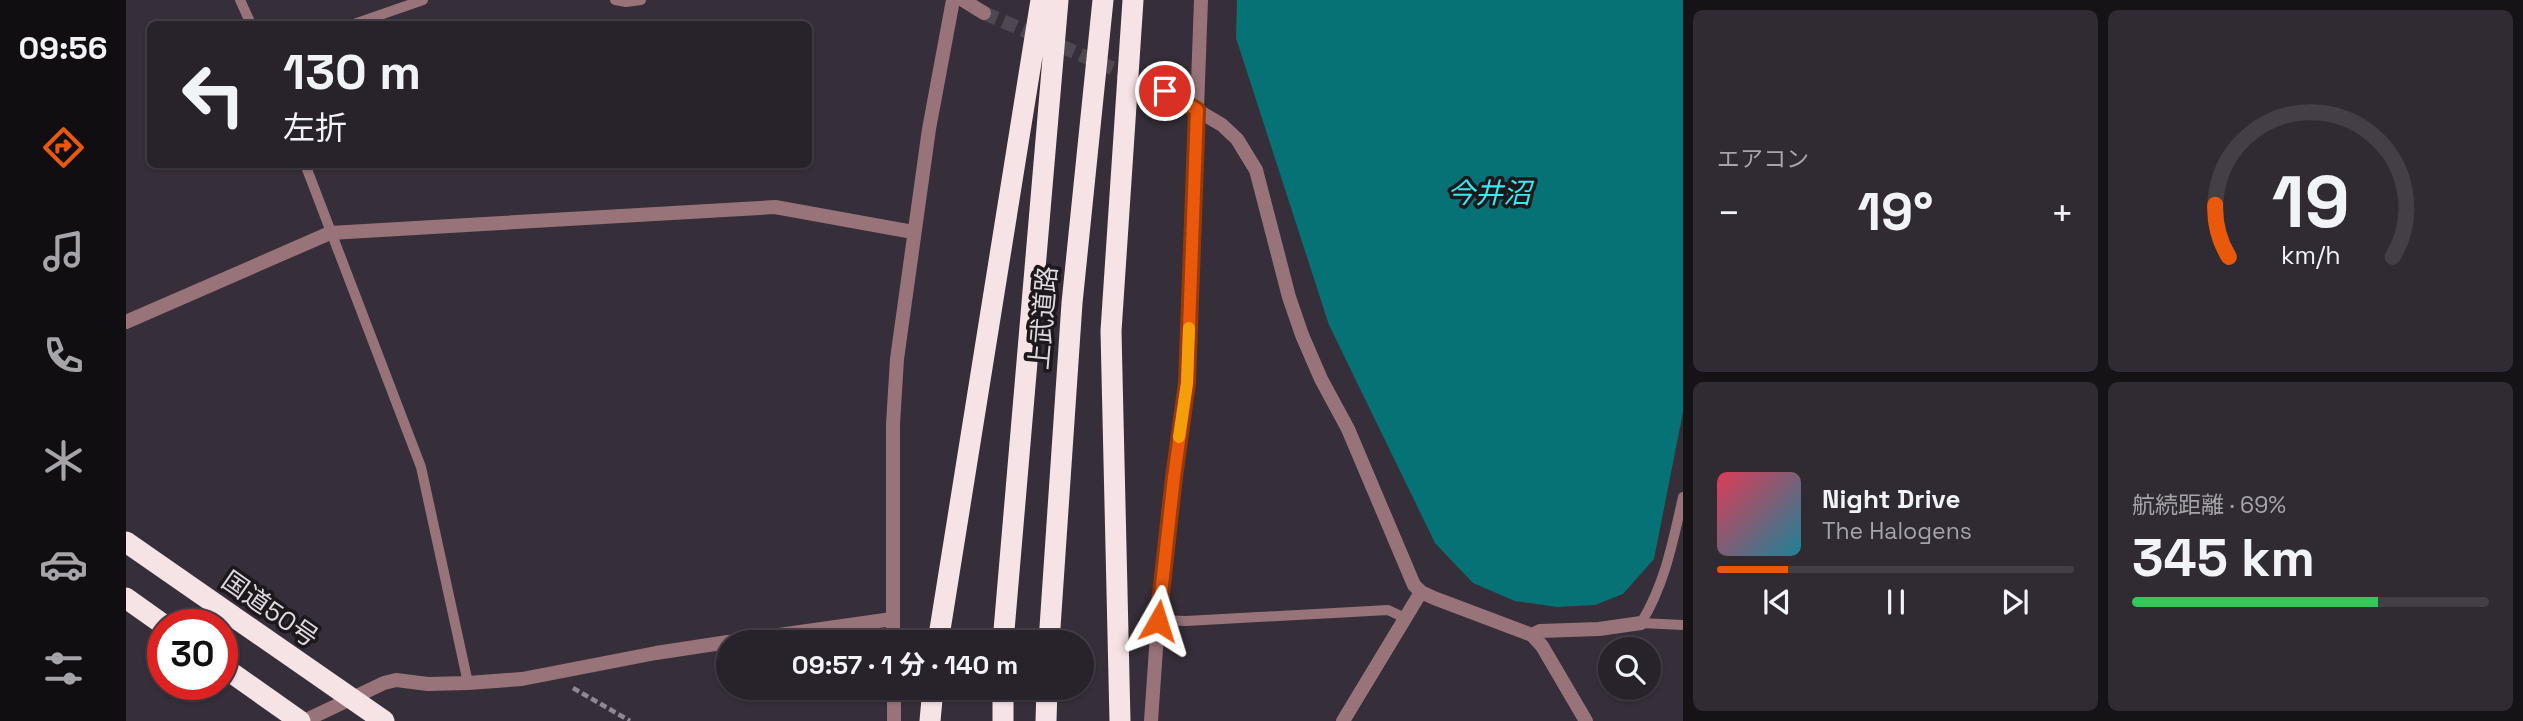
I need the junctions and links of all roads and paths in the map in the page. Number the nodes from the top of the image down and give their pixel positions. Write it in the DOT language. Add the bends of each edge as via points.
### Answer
graph roads {
  1 [pos="240,0"];
  2 [pos="423,0"];
  3 [pos="615,0"];
  4 [pos="641,0"];
  5 [pos="953,0"];
  6 [pos="963,0"];
  7 [pos="1041,0"];
  8 [pos="1058,0"];
  9 [pos="1103,0"];
  10 [pos="1133,0"];
  11 [pos="1201,0"];
  12 [pos="984,13"];
  13 [pos="250,21"];
  14 [pos="363,21"];
  15 [pos="1165,91"];
  16 [pos="1197,110"];
  17 [pos="306,168"];
  18 [pos="914,232"];
  19 [pos="330,233"];
  20 [pos="126,322"];
  21 [pos="1683,497"];
  22 [pos="126,542"];
  23 [pos="1421,592"];
  24 [pos="126,598"];
  25 [pos="147,613"];
  26 [pos="1405,618"];
  27 [pos="892,619"];
  28 [pos="1158,621"];
  29 [pos="1641,623"];
  30 [pos="1683,625"];
  31 [pos="814,630"];
  32 [pos="892,630"];
  33 [pos="940,630"];
  34 [pos="1004,630"];
  35 [pos="1050,630"];
  36 [pos="1532,635"];
  37 [pos="716,644"];
  38 [pos="557,672"];
  39 [pos="238,677"];
  40 [pos="468,684"];
  41 [pos="350,700"];
  42 [pos="894,700"];
  43 [pos="932,700"];
  44 [pos="1003,700"];
  45 [pos="1047,700"];
  46 [pos="302,721"];
  47 [pos="384,721"];
  48 [pos="630,721"];
  49 [pos="894,721"];
  50 [pos="930,721"];
  51 [pos="1003,721"];
  52 [pos="1046,721"];
  53 [pos="1120,721"];
  54 [pos="1151,721"];
  55 [pos="1343,721"];
  56 [pos="1586,721"];
  1 -- 13 [label="lane"];
  2 -- 14 [label="lane"];
  3 -- 4 [label="lane"];
  5 -- 18 [label="street"];
  6 -- 12 [label="street"];
  7 -- 33 [label="highway"];
  8 -- 34 [label="highway, 上武道路"];
  9 -- 35 [label="highway, 上武道路" via="1072,303"];
  10 -- 53 [label="highway" via="1111,331"];
  11 -- 16 [label="street"];
  15 -- 16 [label="street"];
  16 -- 23 [label="street" via="1237,139 1256,170 1301,335 1348,429 1402,561"];
  16 -- 28 [label="street" via="1187,383"];
  17 -- 19 [label="lane"];
  18 -- 19 [label="street" via="775,207"];
  18 -- 27 [label="street" via="893,424"];
  19 -- 20 [label="street"];
  19 -- 40 [label="lane" via="421,467"];
  21 -- 29 [label="lane" via="1668,564"];
  22 -- 41 [label="highway, 国道50号"];
  23 -- 26 [label="street"];
  23 -- 36 [label="street"];
  24 -- 25 [label="highway"];
  26 -- 28 [label="lane" via="1388,610"];
  26 -- 55 [label="street"];
  27 -- 31 [label="street"];
  27 -- 32 [label="street"];
  28 -- 54 [label="street"];
  29 -- 30 [label="lane"];
  29 -- 36 [label="street"];
  36 -- 56 [label="street"];
  37 -- 38 [label="street"];
  38 -- 40 [label="street"];
  38 -- 48 [label="path" via="579,693"];
  39 -- 46 [label="highway"];
  40 -- 41 [label="street" via="396,680"];
  41 -- 46 [label="street"];
  41 -- 47 [label="highway, 国道50号"];
  42 -- 49 [label="street"];
  43 -- 50 [label="highway"];
  44 -- 51 [label="highway"];
  45 -- 52 [label="highway"];
}
